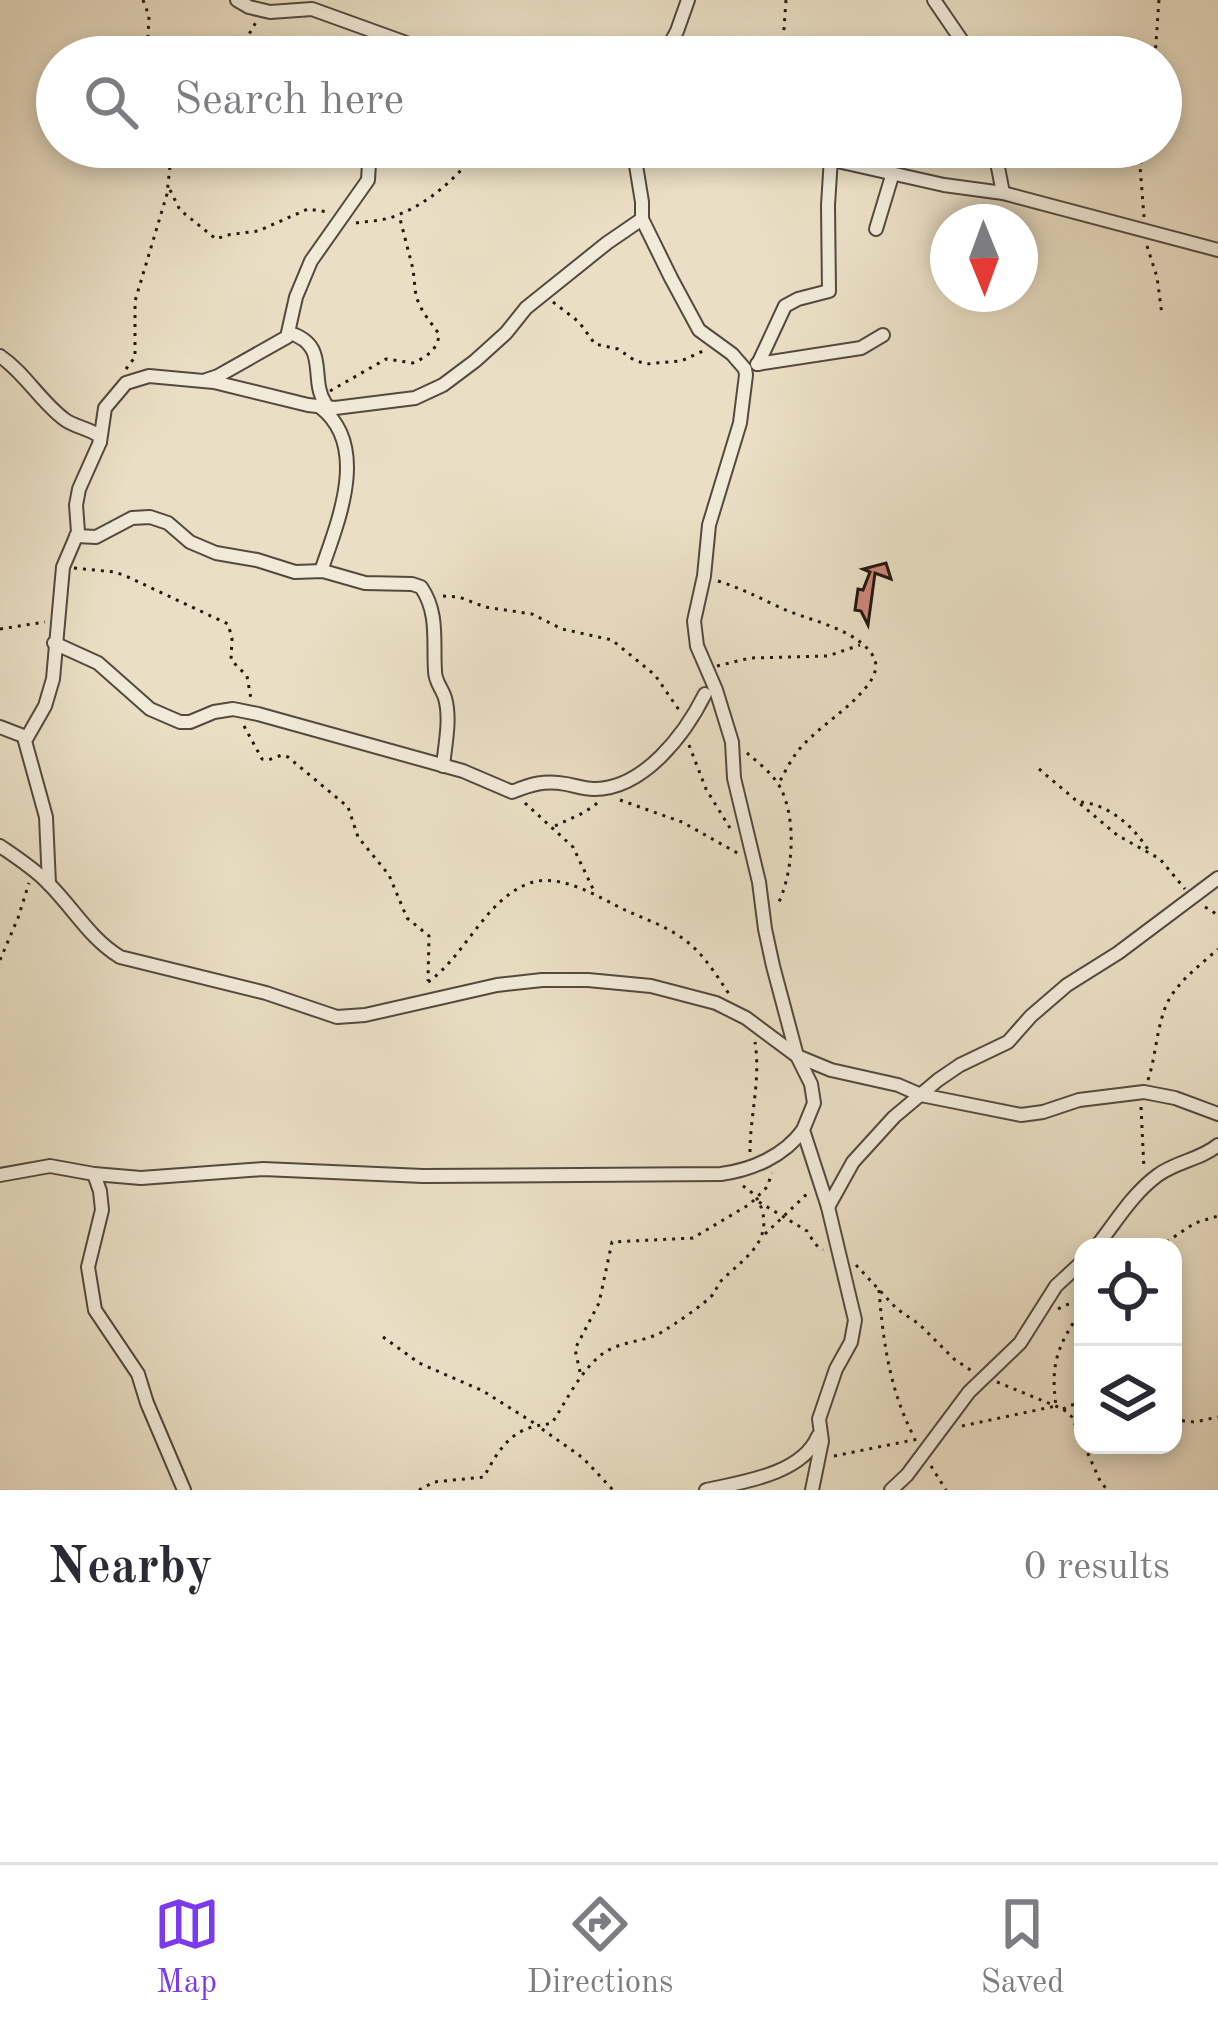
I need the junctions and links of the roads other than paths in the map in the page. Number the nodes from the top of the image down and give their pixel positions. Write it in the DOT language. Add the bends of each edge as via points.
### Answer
graph roads {
  1 [pos="237,0"];
  2 [pos="688,0"];
  3 [pos="934,0"];
  4 [pos="383,36"];
  5 [pos="674,36"];
  6 [pos="959,36"];
  7 [pos="369,168"];
  8 [pos="636,168"];
  9 [pos="830,168"];
  10 [pos="871,168"];
  11 [pos="999,168"];
  12 [pos="887,172"];
  13 [pos="1004,193"];
  14 [pos="642,219"];
  15 [pos="876,229"];
  16 [pos="1218,250"];
  17 [pos="290,333"];
  18 [pos="883,334"];
  19 [pos="0,356"];
  20 [pos="752,366"];
  21 [pos="201,381"];
  22 [pos="320,401"];
  23 [pos="100,442"];
  24 [pos="76,536"];
  25 [pos="321,571"];
  26 [pos="54,643"];
  27 [pos="705,694"];
  28 [pos="0,727"];
  29 [pos="26,737"];
  30 [pos="442,766"];
  31 [pos="0,846"];
  32 [pos="1218,878"];
  33 [pos="49,884"];
  34 [pos="796,1056"];
  35 [pos="921,1095"];
  36 [pos="1218,1114"];
  37 [pos="803,1130"];
  38 [pos="1218,1145"];
  39 [pos="94,1174"];
  40 [pos="0,1175"];
  41 [pos="828,1207"];
  42 [pos="1103,1238"];
  43 [pos="1074,1270"];
  44 [pos="819,1419"];
  45 [pos="820,1458"];
  46 [pos="798,1462"];
  47 [pos="188,1488"];
  48 [pos="706,1490"];
  49 [pos="812,1490"];
  50 [pos="891,1490"];
  1 -- 4 [label="street" via="259,10 312,9"];
  2 -- 5 [label="street"];
  3 -- 6 [label="street"];
  7 -- 17 [label="street" via="310,261"];
  8 -- 14 [label="street"];
  9 -- 20 [label="street" via="829,292 785,305"];
  10 -- 12 [label="street"];
  11 -- 13 [label="street"];
  12 -- 13 [label="street"];
  12 -- 15 [label="street"];
  13 -- 16 [label="street"];
  14 -- 20 [label="street" via="692,320"];
  14 -- 22 [label="street" via="442,385 395,402 341,408"];
  17 -- 21 [label="street"];
  17 -- 22 [label="street" via="316,357"];
  18 -- 20 [label="street" via="861,348"];
  19 -- 23 [label="street" via="65,420 94,431"];
  20 -- 34 [label="street" via="709,525 694,621 732,742"];
  21 -- 22 [label="street"];
  21 -- 23 [label="street" via="130,380 105,408"];
  22 -- 25 [label="street" via="342,437 346,468"];
  23 -- 24 [label="street" via="79,488"];
  24 -- 25 [label="street" via="150,517 208,551"];
  24 -- 26 [label="street" via="63,567"];
  25 -- 30 [label="street" via="421,586 428,597 435,677 446,702"];
  26 -- 29 [label="street" via="50,691"];
  26 -- 30 [label="street" via="98,663 145,706 180,722 252,712"];
  27 -- 30 [label="street" via="685,730 649,767 616,785 545,782 512,792"];
  28 -- 29 [label="street"];
  29 -- 33 [label="street" via="46,817"];
  31 -- 33 [label="street"];
  32 -- 35 [label="street" via="1067,986 1009,1042"];
  33 -- 34 [label="street" via="91,935 121,956 328,1015 365,1015 497,985 588,980 716,1003"];
  34 -- 35 [label="street"];
  34 -- 37 [label="street" via="814,1103"];
  35 -- 36 [label="street" via="1021,1114 1144,1092"];
  35 -- 41 [label="street" via="853,1162"];
  37 -- 39 [label="street" via="767,1161 721,1174"];
  37 -- 41 [label="street"];
  38 -- 42 [label="street" via="1142,1189"];
  39 -- 40 [label="street" via="50,1166"];
  39 -- 47 [label="street" via="102,1210 88,1261 92,1303 139,1374"];
  41 -- 44 [label="street" via="830,1249 854,1320"];
  43 -- 50 [label="street"];
  44 -- 45 [label="street"];
  44 -- 46 [label="street" via="818,1439"];
  45 -- 46 [label="street"];
  45 -- 49 [label="street"];
  46 -- 48 [label="street"];
}
